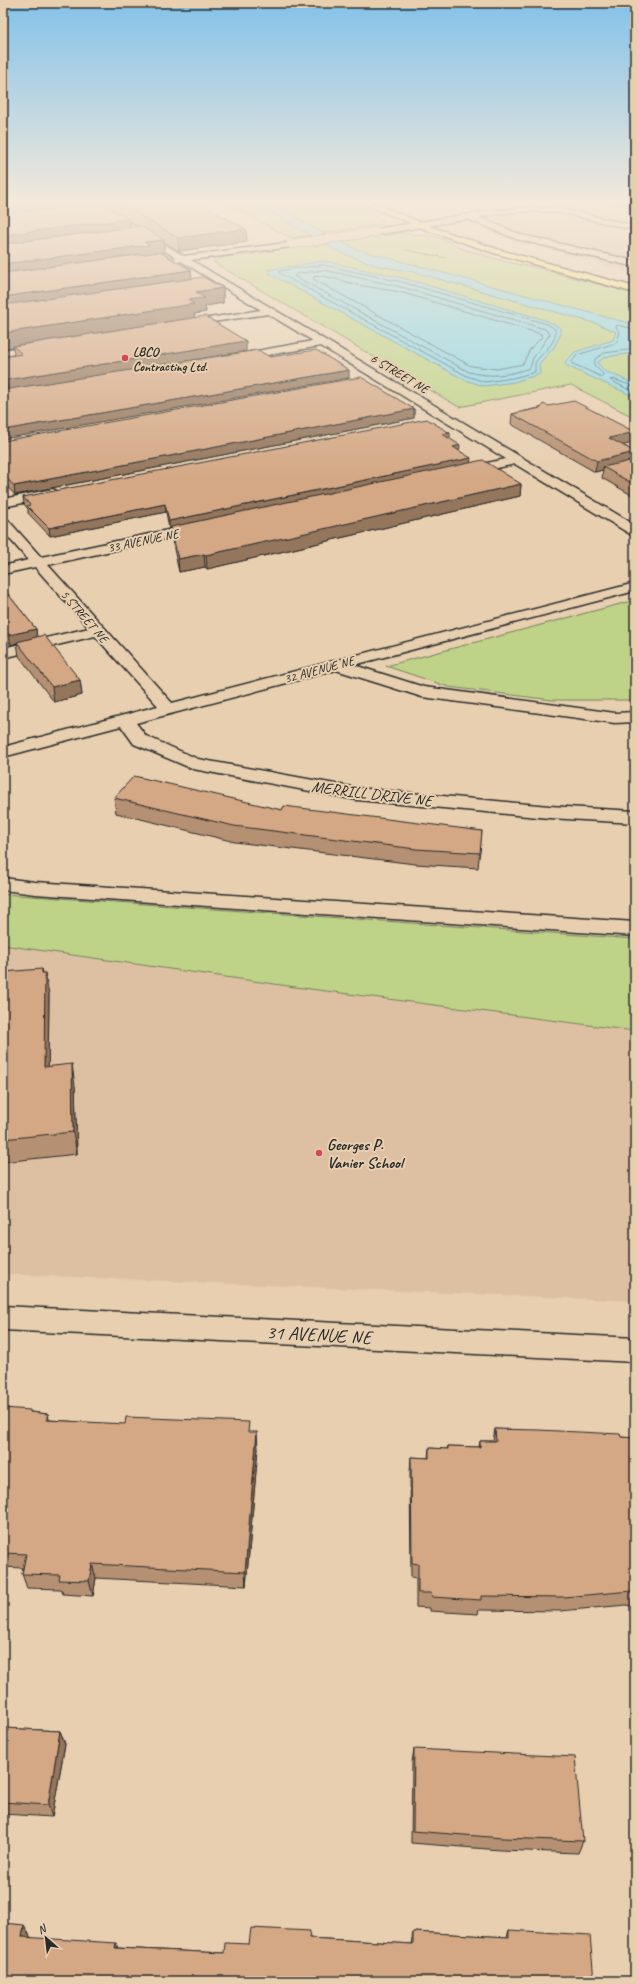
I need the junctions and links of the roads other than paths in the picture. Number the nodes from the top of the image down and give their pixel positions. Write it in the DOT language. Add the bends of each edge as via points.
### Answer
graph roads {
  1 [pos="243,295"];
  2 [pos="271,311"];
  3 [pos="175,326"];
  4 [pos="322,342"];
  5 [pos="50,346"];
  6 [pos="3,353"];
  7 [pos="224,359"];
  8 [pos="380,378"];
  9 [pos="363,381"];
  10 [pos="445,417"];
  11 [pos="424,421"];
  12 [pos="518,460"];
  13 [pos="447,475"];
  14 [pos="66,490"];
  15 [pos="3,503"];
  16 [pos="3,523"];
  17 [pos="216,524"];
  18 [pos="635,531"];
  19 [pos="38,562"];
  20 [pos="3,570"];
  21 [pos="635,587"];
  22 [pos="97,630"];
  23 [pos="3,653"];
  24 [pos="336,665"];
  25 [pos="168,708"];
  26 [pos="635,717"];
  27 [pos="125,720"];
  28 [pos="3,752"];
  29 [pos="635,817"];
  30 [pos="3,884"];
  31 [pos="635,929"];
  32 [pos="3,1318"];
  33 [pos="635,1350"];
  1 -- 2 [label="street, 6 STREET NE"];
  2 -- 3 [label="street"];
  2 -- 4 [label="street, 6 STREET NE"];
  4 -- 7 [label="street"];
  4 -- 8 [label="street, 6 STREET NE"];
  5 -- 6 [label="street"];
  8 -- 9 [label="street"];
  8 -- 10 [label="street, 6 STREET NE"];
  10 -- 11 [label="street"];
  10 -- 12 [label="street, 6 STREET NE"];
  12 -- 13 [label="street"];
  12 -- 18 [label="street, 6 STREET NE"];
  14 -- 15 [label="street"];
  16 -- 19 [label="street, 5 STREET NE"];
  17 -- 19 [label="street, 33 AVENUE NE"];
  19 -- 20 [label="street, 33 AVENUE NE"];
  19 -- 22 [label="street, 5 STREET NE"];
  21 -- 24 [label="street, 32 AVENUE NE"];
  22 -- 23 [label="street"];
  22 -- 25 [label="street, 5 STREET NE"];
  24 -- 25 [label="street, 32 AVENUE NE"];
  24 -- 26 [label="street" via="422,692 615,718"];
  25 -- 27 [label="street, 32 AVENUE NE"];
  27 -- 28 [label="street, 32 AVENUE NE"];
  27 -- 29 [label="street, MERRILL DRIVE NE" via="140,740 193,764 357,794 549,812"];
  30 -- 31 [label="street"];
  32 -- 33 [label="street, 31 AVENUE NE"];
}
